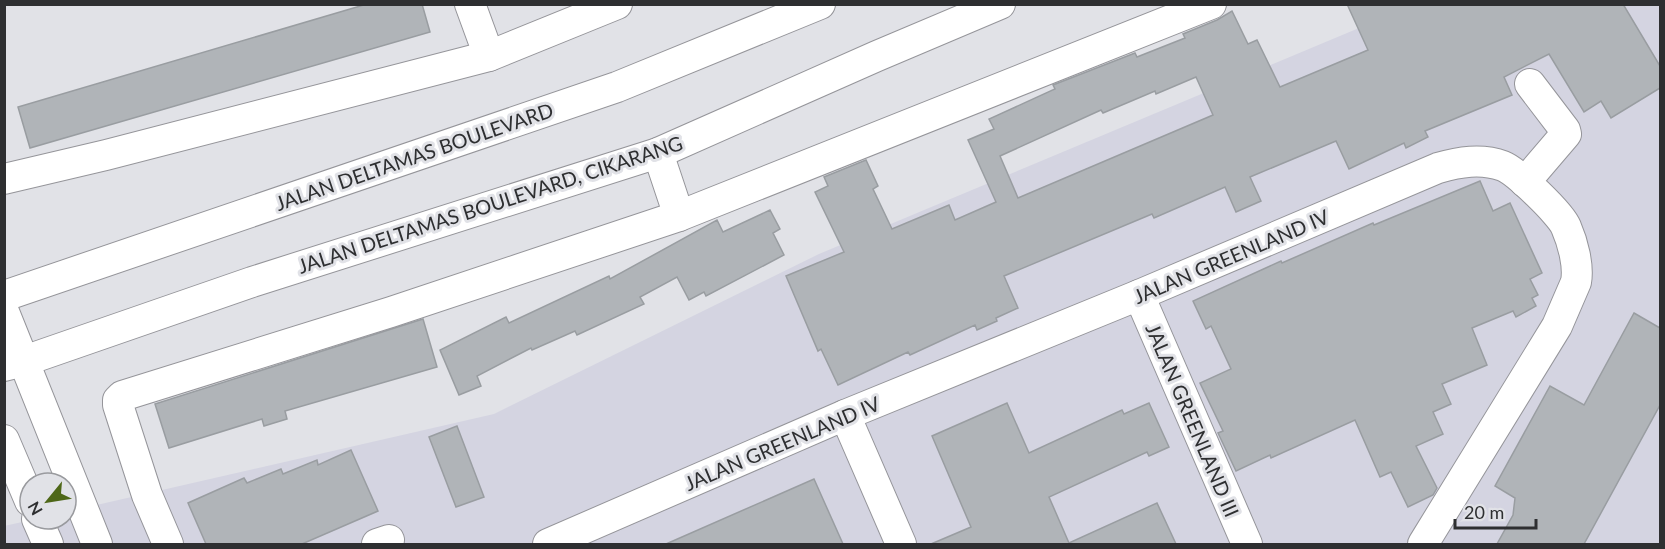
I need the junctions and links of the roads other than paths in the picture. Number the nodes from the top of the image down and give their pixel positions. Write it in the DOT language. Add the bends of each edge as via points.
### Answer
graph roads {
  1 [pos="470,4"];
  2 [pos="617,4"];
  3 [pos="820,4"];
  4 [pos="1000,4"];
  5 [pos="1211,4"];
  6 [pos="489,56"];
  7 [pos="1530,84"];
  8 [pos="658,153"];
  9 [pos="4,179"];
  10 [pos="1525,182"];
  11 [pos="679,216"];
  12 [pos="1139,295"];
  13 [pos="4,296"];
  14 [pos="4,312"];
  15 [pos="14,363"];
  16 [pos="845,415"];
  17 [pos="4,440"];
  18 [pos="18,473"];
  19 [pos="97,544"];
  20 [pos="168,544"];
  21 [pos="549,544"];
  22 [pos="901,544"];
  23 [pos="1246,544"];
  24 [pos="1423,544"];
  1 -- 6 [label="street"];
  2 -- 6 [label="street"];
  3 -- 13 [label="street, JALAN DELTAMAS BOULEVARD" via="617,87"];
  4 -- 8 [label="street, JALAN DELTAMAS BOULEVARD, CIKARANG"];
  5 -- 11 [label="street"];
  6 -- 9 [label="street"];
  7 -- 10 [label="street" via="1566,134"];
  8 -- 11 [label="street"];
  8 -- 15 [label="street, JALAN DELTAMAS BOULEVARD, CIKARANG" via="252,282"];
  10 -- 12 [label="street, JALAN GREENLAND IV" via="1503,166 1486,162 1448,165"];
  10 -- 24 [label="street, JALAN GREENLAND IV" via="1566,226 1576,264 1576,282 1557,326"];
  11 -- 20 [label="street" via="122,396 118,405 147,495"];
  12 -- 16 [label="street, JALAN GREENLAND IV"];
  12 -- 23 [label="street, JALAN GREENLAND III"];
  14 -- 15 [label="street"];
  15 -- 19 [label="street"];
  16 -- 21 [label="street, JALAN GREENLAND IV"];
  16 -- 22 [label="street"];
  17 -- 18 [label="street"];
}
